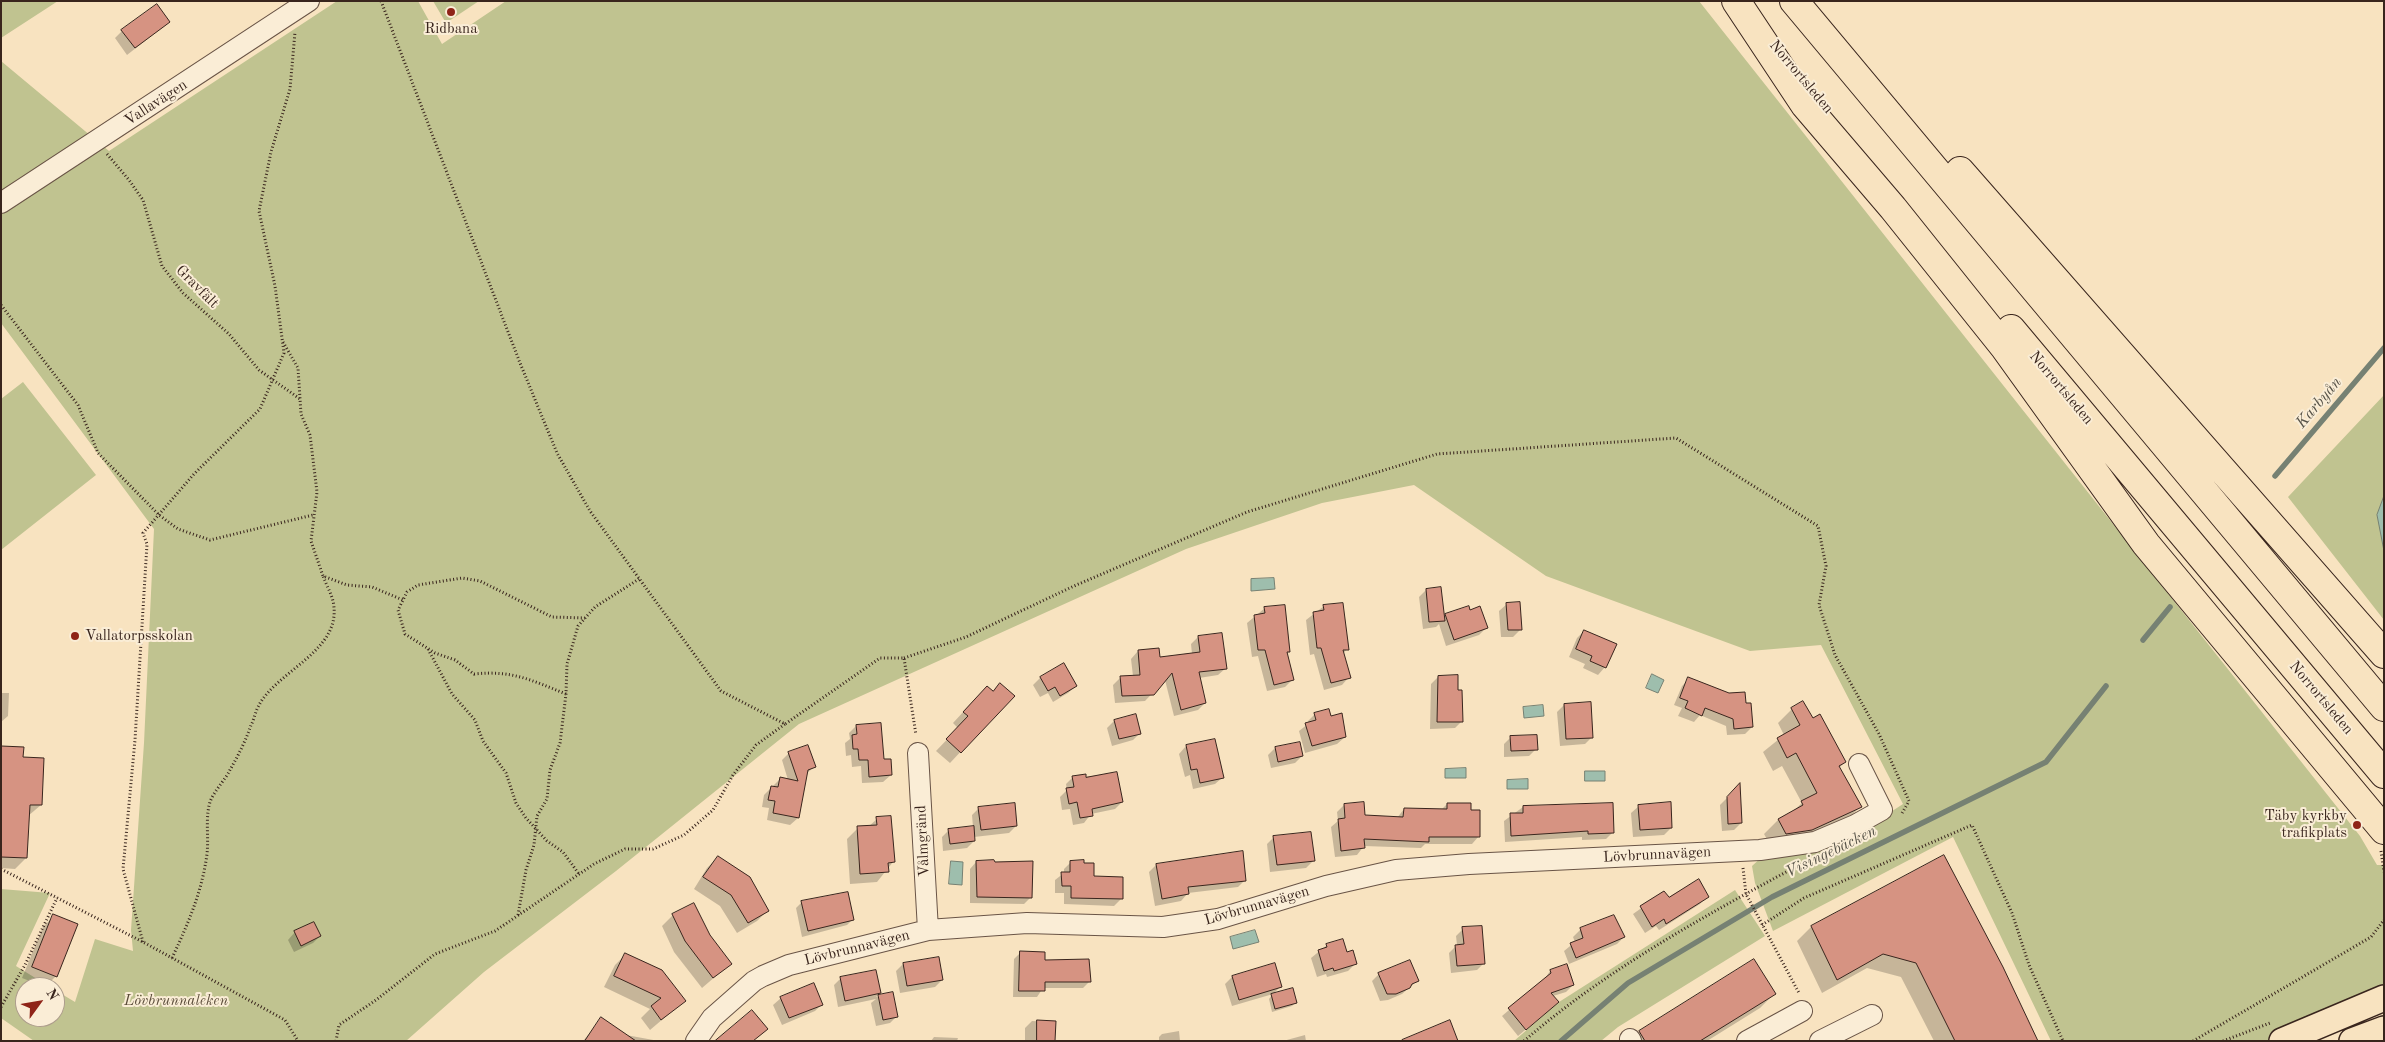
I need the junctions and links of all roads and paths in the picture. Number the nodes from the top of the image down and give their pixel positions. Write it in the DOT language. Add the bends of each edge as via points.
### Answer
graph roads {
  1 [pos="381,1"];
  2 [pos="1737,1"];
  3 [pos="1794,1"];
  4 [pos="1802,1"];
  5 [pos="303,5"];
  6 [pos="96,142"];
  7 [pos="1,203"];
  8 [pos="1,305"];
  9 [pos="282,339"];
  10 [pos="300,399"];
  11 [pos="159,515"];
  12 [pos="313,515"];
  13 [pos="324,576"];
  14 [pos="640,579"];
  15 [pos="403,600"];
  16 [pos="585,618"];
  17 [pos="428,648"];
  18 [pos="2384,654"];
  19 [pos="904,658"];
  20 [pos="566,694"];
  21 [pos="2384,707"];
  22 [pos="785,724"];
  23 [pos="918,753"];
  24 [pos="1859,764"];
  25 [pos="2384,774"];
  26 [pos="1893,818"];
  27 [pos="536,829"];
  28 [pos="2382,840"];
  29 [pos="1760,850"];
  30 [pos="1804,862"];
  31 [pos="1,869"];
  32 [pos="2384,872"];
  33 [pos="580,874"];
  34 [pos="1746,894"];
  35 [pos="57,898"];
  36 [pos="518,915"];
  37 [pos="2384,920"];
  38 [pos="1762,925"];
  39 [pos="928,930"];
  40 [pos="143,942"];
  41 [pos="172,958"];
  42 [pos="2384,998"];
  43 [pos="1801,1003"];
  44 [pos="1,1006"];
  45 [pos="1872,1014"];
  46 [pos="2384,1029"];
  47 [pos="1826,1038"];
  48 [pos="298,1041"];
  49 [pos="336,1041"];
  50 [pos="696,1041"];
  51 [pos="1524,1041"];
  52 [pos="1747,1041"];
  53 [pos="2063,1041"];
  54 [pos="2193,1041"];
  55 [pos="2282,1041"];
  56 [pos="2352,1041"];
  1 -- 14 [label="path" via="557,453 590,511"];
  2 -- 25 [label="highway, Norrortsleden"];
  2 -- 28 [label="highway" via="1805,105 2005,348 2146,544"];
  3 -- 21 [label="highway"];
  4 -- 18 [label="highway" via="1862,60"];
  5 -- 6 [label="street, Vallavägen"];
  5 -- 9 [label="path" via="290,88 271,152 259,211 276,286"];
  6 -- 7 [label="street, Vallavägen"];
  6 -- 10 [label="path, Gravfält" via="143,200 162,266 183,293 229,334 259,370"];
  8 -- 11 [label="path" via="78,405 98,453"];
  9 -- 10 [label="path" via="298,368"];
  9 -- 11 [label="path" via="284,353 260,409 194,474"];
  10 -- 12 [label="path" via="301,414 310,435 317,492"];
  11 -- 12 [label="path" via="178,529 210,540"];
  11 -- 40 [label="path" via="143,533 147,544 123,869"];
  12 -- 13 [label="path" via="311,541"];
  13 -- 15 [label="path" via="347,585 372,587"];
  13 -- 41 [label="path" via="333,601 334,618 322,645 282,678 258,706 230,770 210,800 207,854 201,886 186,930"];
  14 -- 16 [label="path" via="595,607"];
  14 -- 22 [label="path" via="721,691"];
  15 -- 16 [label="path" via="407,592 418,585 462,578 480,582 552,617"];
  15 -- 17 [label="path" via="398,610 405,634"];
  16 -- 20 [label="path" via="578,626 567,664"];
  17 -- 20 [label="path" via="455,660 474,674 496,672 521,676"];
  17 -- 27 [label="path" via="452,694 475,720 483,742 506,773 516,803"];
  19 -- 22 [label="path" via="880,658"];
  19 -- 23 [label="path"];
  19 -- 26 [label="path" via="966,636 1247,512 1437,454 1676,438 1818,526 1826,566 1819,605 1835,655 1879,734 1909,801 1901,815"];
  20 -- 27 [label="path" via="560,742 550,770 547,799 537,816"];
  22 -- 33 [label="path" via="756,745 733,775 713,810 684,835 653,849 625,849"];
  23 -- 39 [label="street, Vålmgränd"];
  24 -- 29 [label="street, Lövbrunnavägen" via="1882,810 1815,842"];
  27 -- 33 [label="path" via="562,852"];
  27 -- 36 [label="path"];
  28 -- 32 [label="path"];
  29 -- 34 [label="path" via="1743,864"];
  29 -- 39 [label="street, Lövbrunnavägen" via="1396,870 1326,886 1218,919 1163,927 1027,923"];
  30 -- 34 [label="path"];
  31 -- 35 [label="path"];
  33 -- 36 [label="path"];
  34 -- 38 [label="path"];
  34 -- 51 [label="path" via="1566,1006"];
  35 -- 40 [label="path"];
  35 -- 44 [label="path" via="26,966"];
  36 -- 49 [label="path" via="495,932 435,954 338,1025"];
  37 -- 54 [label="path" via="2371,937"];
  38 -- 43 [label="path"];
  38 -- 53 [label="path" via="1804,898 1972,825 2012,913 2029,966"];
  39 -- 50 [label="street, Lövbrunnavägen" via="789,965 763,976 712,1018"];
  40 -- 41 [label="path"];
  41 -- 48 [label="path" via="285,1020"];
  42 -- 55 [label="main road"];
  43 -- 52 [label="street"];
  45 -- 47 [label="street"];
  46 -- 56 [label="main road"];
}
